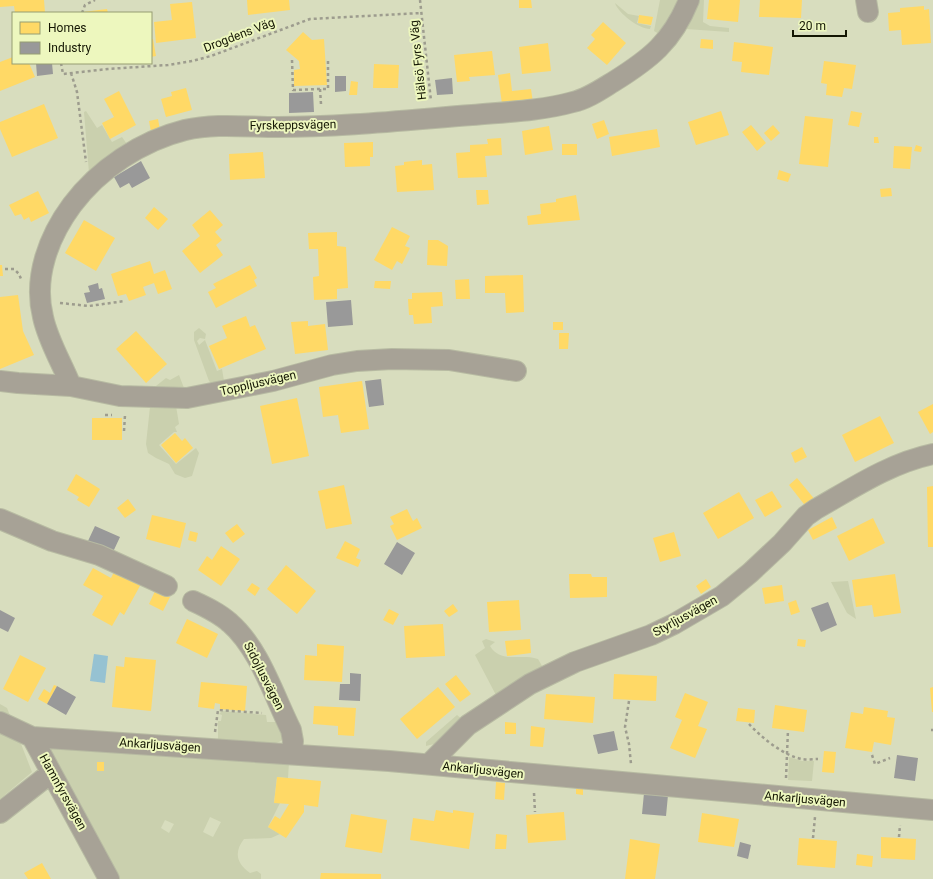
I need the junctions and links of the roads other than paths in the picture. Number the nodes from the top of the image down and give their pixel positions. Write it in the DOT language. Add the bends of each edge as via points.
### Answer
graph roads {
  1 [pos="689,0"];
  2 [pos="516,371"];
  3 [pos="0,380"];
  4 [pos="71,386"];
  5 [pos="933,454"];
  6 [pos="0,519"];
  7 [pos="167,586"];
  8 [pos="193,600"];
  9 [pos="0,722"];
  10 [pos="32,737"];
  11 [pos="292,754"];
  12 [pos="429,764"];
  13 [pos="51,773"];
  14 [pos="933,810"];
  15 [pos="0,813"];
  16 [pos="109,879"];
  1 -- 4 [label="street, Fyrskeppsvägen" via="673,33 641,65 573,103 433,118 322,126 211,126 186,130 129,154 89,184 54,235 44,262 40,295 43,317"];
  2 -- 4 [label="street, Toppljusvägen" via="449,360 392,359 332,365 187,398 120,396"];
  3 -- 4 [label="street, Toppljusvägen" via="18,384"];
  5 -- 12 [label="street, Styrljusvägen" via="881,472 816,509 750,573 722,596 674,624 651,635 575,662 530,684 468,725"];
  6 -- 7 [label="street" via="52,541 99,555"];
  8 -- 11 [label="street, Sidojlusvägen" via="218,613 250,645 290,730 293,741"];
  9 -- 10 [label="street"];
  10 -- 11 [label="street, Ankarljusvägen"];
  10 -- 13 [label="street, Hamnfyrsvägen"];
  11 -- 12 [label="street, Ankarljusvägen"];
  12 -- 14 [label="street, Ankarljusvägen"];
  13 -- 15 [label="street"];
  13 -- 16 [label="street, Hamnfyrsvägen"];
}
